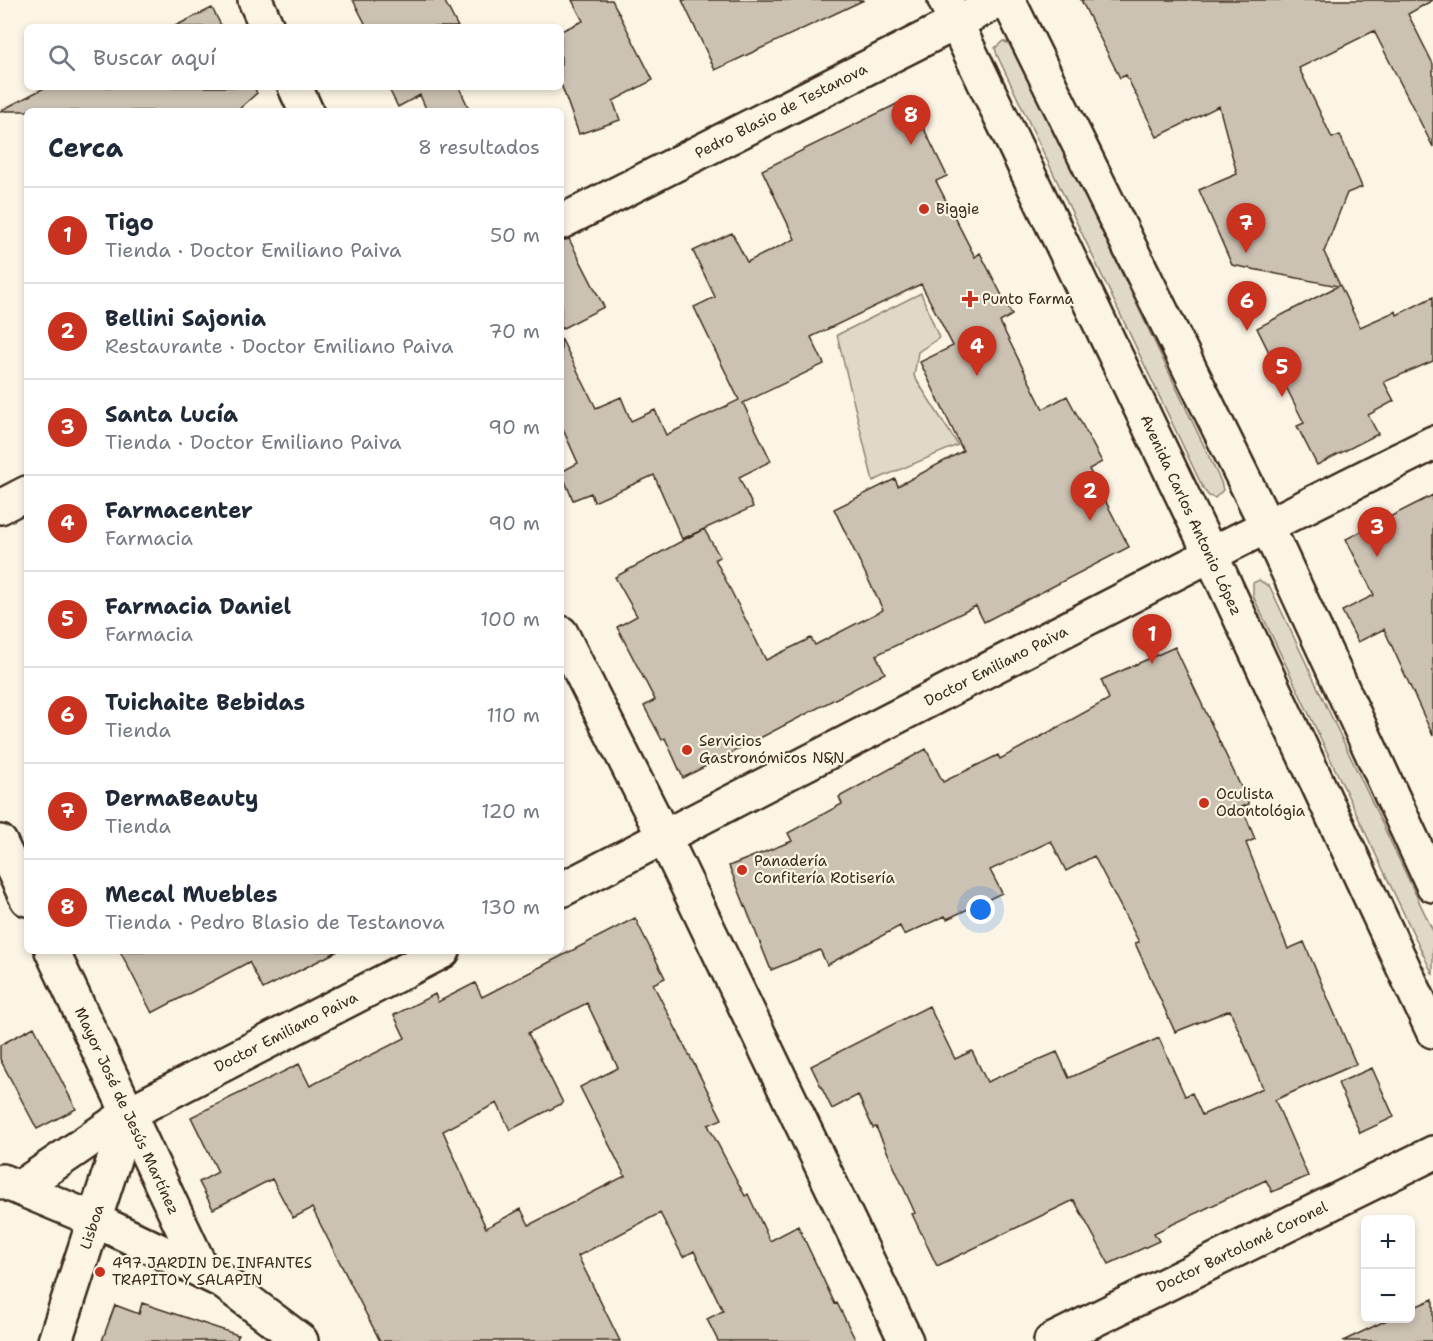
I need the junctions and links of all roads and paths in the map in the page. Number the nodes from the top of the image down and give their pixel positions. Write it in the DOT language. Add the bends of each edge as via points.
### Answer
graph roads {
  1 [pos="255,0"];
  2 [pos="1001,0"];
  3 [pos="1008,0"];
  4 [pos="951,11"];
  5 [pos="266,24"];
  6 [pos="296,90"];
  7 [pos="305,108"];
  8 [pos="564,220"];
  9 [pos="1433,443"];
  10 [pos="24,495"];
  11 [pos="0,507"];
  12 [pos="1267,526"];
  13 [pos="1211,555"];
  14 [pos="564,639"];
  15 [pos="664,837"];
  16 [pos="0,842"];
  17 [pos="1433,885"];
  18 [pos="564,888"];
  19 [pos="24,893"];
  20 [pos="53,954"];
  21 [pos="437,954"];
  22 [pos="1433,1031"];
  23 [pos="129,1113"];
  24 [pos="1433,1153"];
  25 [pos="10,1184"];
  26 [pos="94,1220"];
  27 [pos="202,1272"];
  28 [pos="55,1341"];
  29 [pos="301,1341"];
  30 [pos="906,1341"];
  31 [pos="1051,1341"];
  1 -- 5 [label="street"];
  2 -- 4 [label="street, Pedro Blasio de Testanova"];
  3 -- 12 [label="street"];
  4 -- 8 [label="street, Pedro Blasio de Testanova"];
  4 -- 13 [label="street, Avenida Carlos Antonio López"];
  6 -- 7 [label="street"];
  9 -- 12 [label="street, Doctor Emiliano Paiva"];
  10 -- 11 [label="street"];
  12 -- 13 [label="street, Doctor Emiliano Paiva"];
  12 -- 17 [label="street"];
  13 -- 15 [label="street, Doctor Emiliano Paiva"];
  13 -- 22 [label="street, Avenida Carlos Antonio López"];
  14 -- 15 [label="street"];
  15 -- 18 [label="street, Doctor Emiliano Paiva"];
  15 -- 30 [label="street"];
  16 -- 19 [label="street"];
  20 -- 23 [label="street, Mayor José de Jesús Martínez"];
  21 -- 23 [label="street, Doctor Emiliano Paiva"];
  23 -- 25 [label="street, Doctor Emiliano Paiva"];
  23 -- 26 [label="street, Lisboa"];
  23 -- 27 [label="street, Mayor José de Jesús Martínez"];
  24 -- 31 [label="street, Doctor Bartolomé Coronel"];
  25 -- 26 [label="street"];
  26 -- 27 [label="street"];
  26 -- 28 [label="street, Lisboa"];
  27 -- 29 [label="street" via="222,1281"];
}
